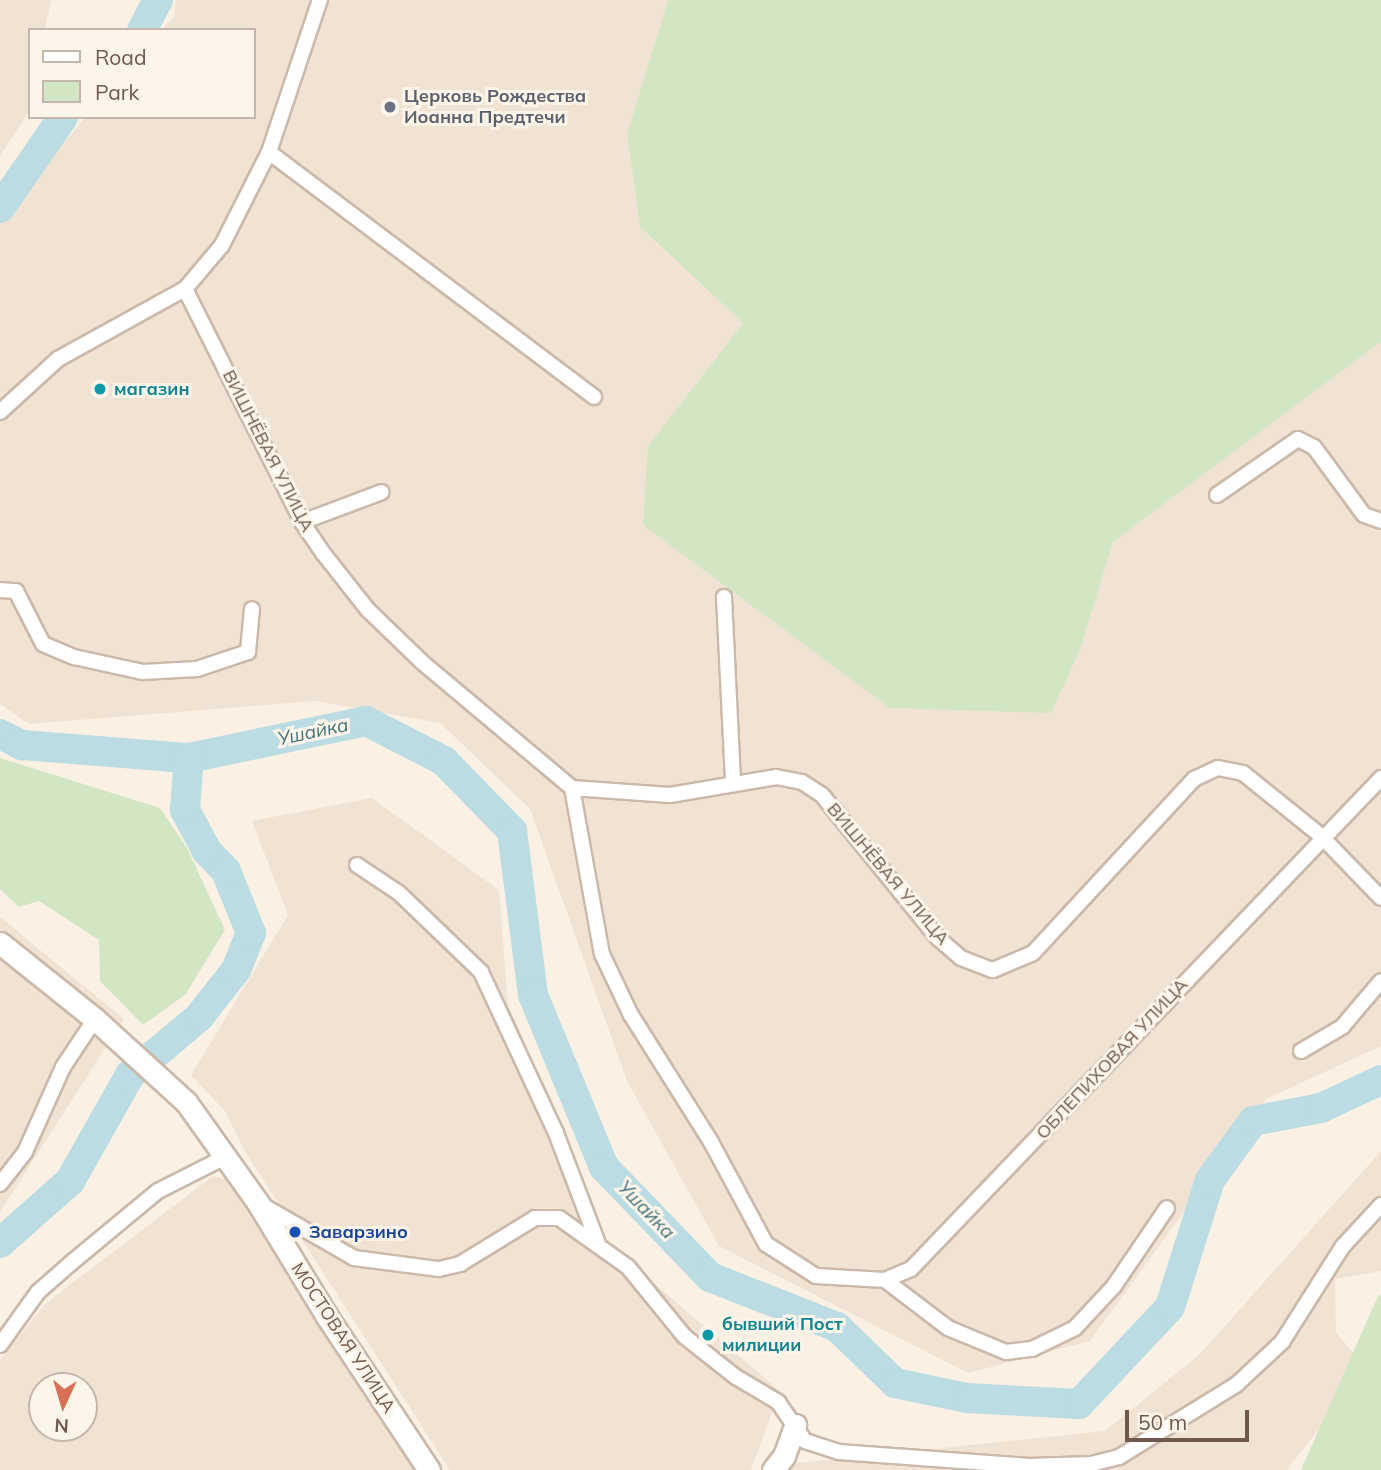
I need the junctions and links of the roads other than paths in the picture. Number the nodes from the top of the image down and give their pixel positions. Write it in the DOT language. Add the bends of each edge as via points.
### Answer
graph roads {
  1 [pos="320,0"];
  2 [pos="269,152"];
  3 [pos="185,289"];
  4 [pos="594,397"];
  5 [pos="0,412"];
  6 [pos="382,492"];
  7 [pos="1217,495"];
  8 [pos="1381,521"];
  9 [pos="302,523"];
  10 [pos="0,590"];
  11 [pos="724,597"];
  12 [pos="251,609"];
  13 [pos="1381,778"];
  14 [pos="733,781"];
  15 [pos="572,788"];
  16 [pos="1321,836"];
  17 [pos="357,864"];
  18 [pos="1381,898"];
  19 [pos="0,943"];
  20 [pos="1381,982"];
  21 [pos="95,1019"];
  22 [pos="1301,1051"];
  23 [pos="227,1156"];
  24 [pos="0,1184"];
  25 [pos="258,1203"];
  26 [pos="1381,1205"];
  27 [pos="1167,1208"];
  28 [pos="597,1241"];
  29 [pos="886,1280"];
  30 [pos="0,1345"];
  31 [pos="795,1425"];
  32 [pos="429,1470"];
  33 [pos="773,1470"];
  1 -- 2 [label="street"];
  2 -- 3 [label="street" via="222,245"];
  2 -- 4 [label="street"];
  3 -- 5 [label="street" via="58,359"];
  3 -- 9 [label="street, ВИШНЁВАЯ УЛИЦА"];
  6 -- 9 [label="street"];
  7 -- 8 [label="street" via="1298,439 1314,447 1364,515"];
  9 -- 15 [label="street, ВИШНЁВАЯ УЛИЦА" via="368,610 423,663"];
  10 -- 12 [label="street" via="16,591 43,644 143,672 197,669 248,652"];
  11 -- 14 [label="street"];
  13 -- 16 [label="street, ОБЛЕПИХОВАЯ УЛИЦА"];
  14 -- 15 [label="street, ВИШНЁВАЯ УЛИЦА" via="670,795"];
  14 -- 16 [label="street, ВИШНЁВАЯ УЛИЦА" via="776,776 802,782 822,795 938,938 961,958 993,970 1033,953 1152,821 1204,772 1218,768 1243,773"];
  15 -- 29 [label="street" via="602,954 631,1015 711,1142 766,1244 816,1276"];
  16 -- 18 [label="street, ВИШНЁВАЯ УЛИЦА"];
  16 -- 29 [label="street, ОБЛЕПИХОВАЯ УЛИЦА" via="911,1269"];
  17 -- 28 [label="street" via="399,893 481,972 546,1110"];
  19 -- 21 [label="street, МОСТОВАЯ УЛИЦА"];
  20 -- 22 [label="street" via="1342,1027"];
  21 -- 23 [label="street, МОСТОВАЯ УЛИЦА" via="186,1102"];
  21 -- 24 [label="street" via="63,1067 25,1152"];
  23 -- 25 [label="street, МОСТОВАЯ УЛИЦА"];
  23 -- 30 [label="street" via="158,1191 71,1263 38,1292"];
  25 -- 28 [label="street" via="354,1258 439,1269 460,1264 535,1218 559,1218"];
  25 -- 32 [label="street, МОСТОВАЯ УЛИЦА"];
  26 -- 31 [label="street" via="1343,1246 1282,1342 1237,1384 1119,1457 1091,1464 1029,1466 839,1452 805,1441"];
  27 -- 29 [label="street" via="1114,1286 1075,1328 1032,1349 1006,1352 948,1328"];
  28 -- 31 [label="street" via="628,1267 684,1336 736,1377 778,1402"];
  31 -- 33 [label="street" via="784,1456"];
}
